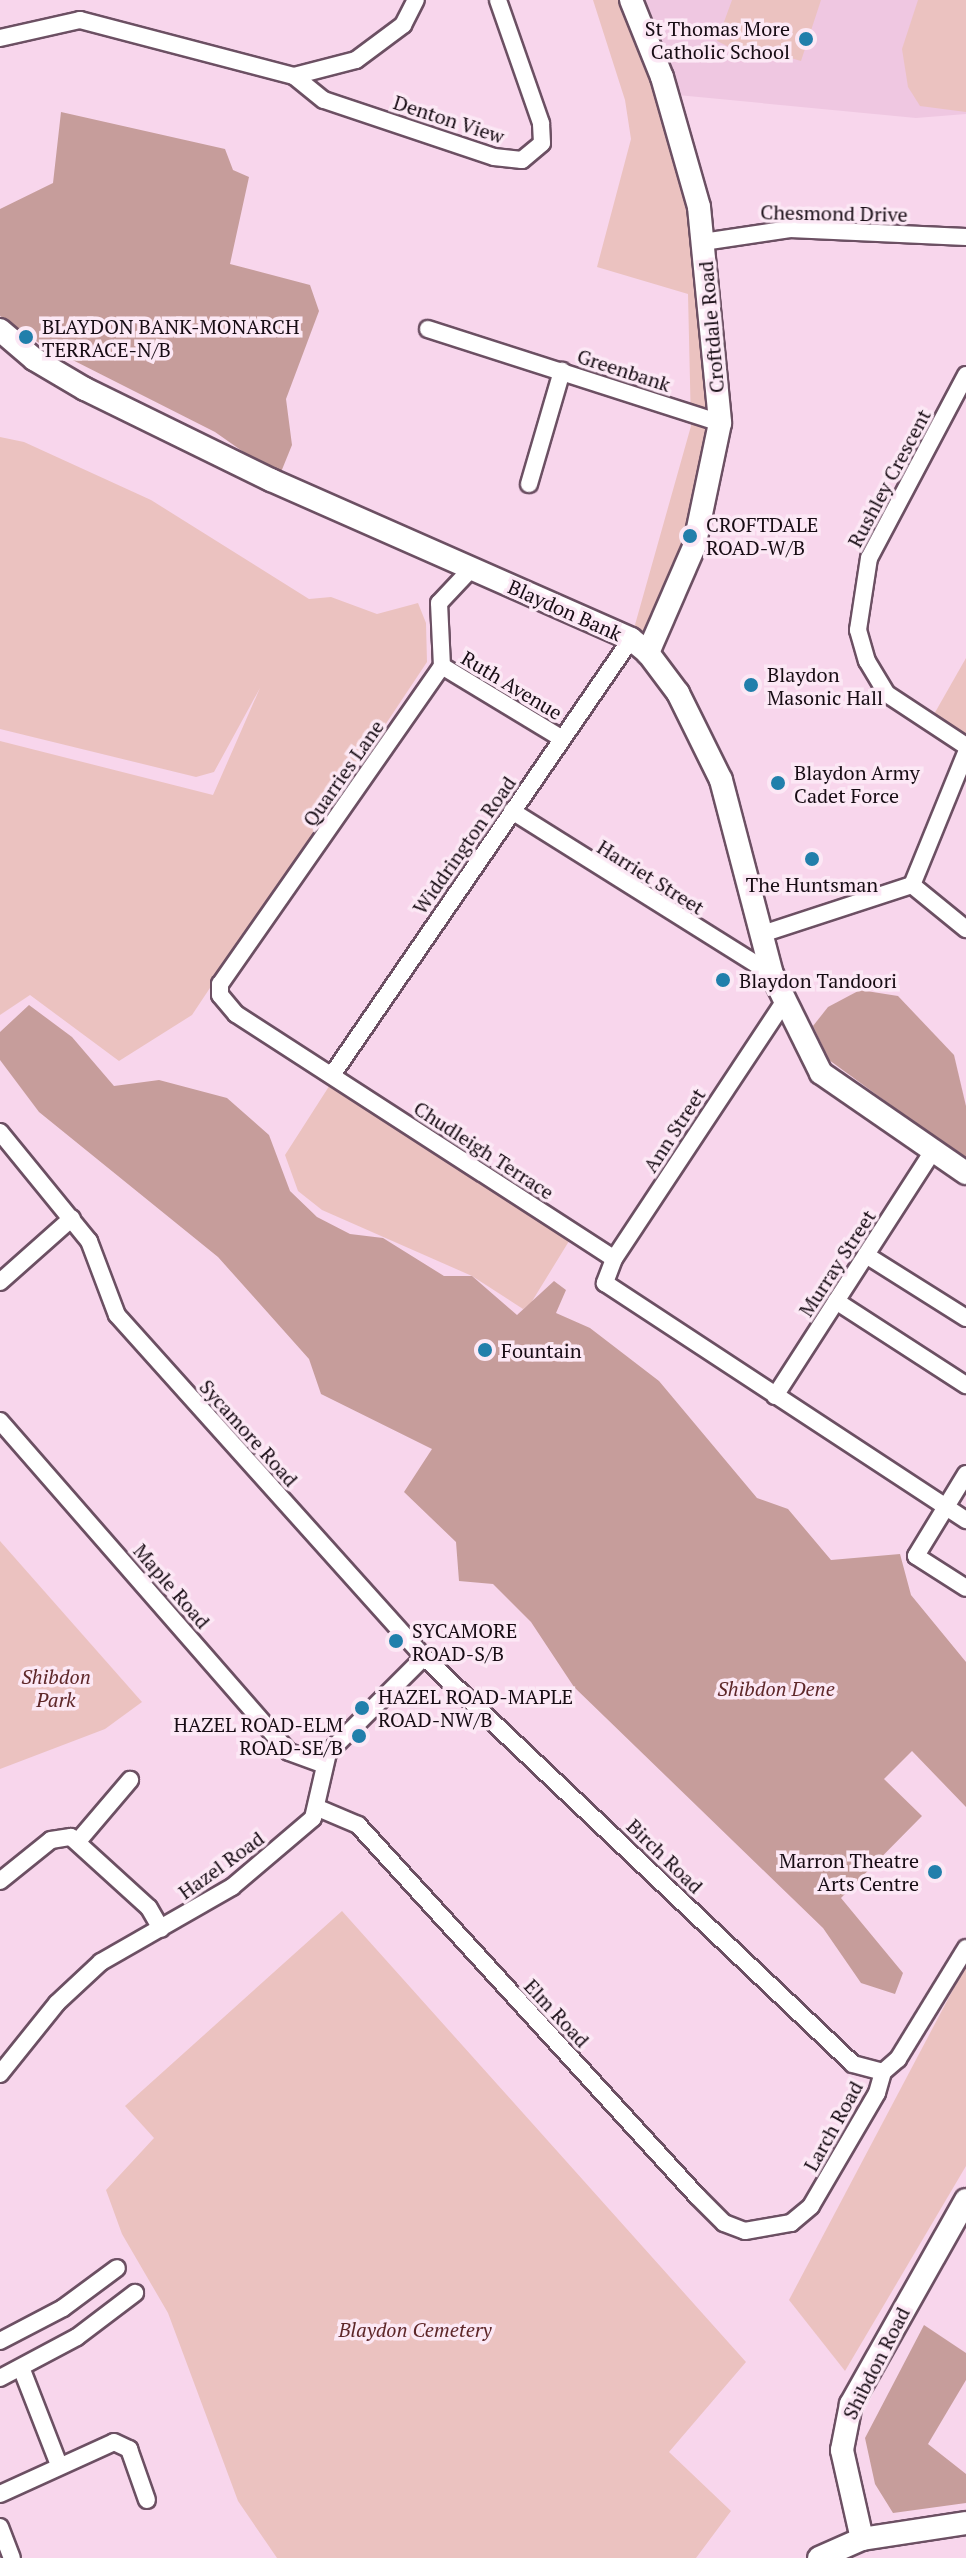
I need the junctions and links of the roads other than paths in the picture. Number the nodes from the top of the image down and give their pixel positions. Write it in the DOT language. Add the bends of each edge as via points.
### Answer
graph roads {
  1 [pos="416,0"];
  2 [pos="498,0"];
  3 [pos="631,0"];
  4 [pos="0,38"];
  5 [pos="294,76"];
  6 [pos="966,237"];
  7 [pos="703,242"];
  8 [pos="428,329"];
  9 [pos="0,330"];
  10 [pos="562,371"];
  11 [pos="966,375"];
  12 [pos="720,423"];
  13 [pos="529,484"];
  14 [pos="472,568"];
  15 [pos="639,646"];
  16 [pos="442,666"];
  17 [pos="561,738"];
  18 [pos="966,746"];
  19 [pos="966,753"];
  20 [pos="512,811"];
  21 [pos="912,885"];
  22 [pos="966,929"];
  23 [pos="762,934"];
  24 [pos="772,974"];
  25 [pos="220,995"];
  26 [pos="784,1002"];
  27 [pos="332,1075"];
  28 [pos="0,1132"];
  29 [pos="932,1152"];
  30 [pos="966,1173"];
  31 [pos="72,1218"];
  32 [pos="866,1255"];
  33 [pos="614,1259"];
  34 [pos="0,1282"];
  35 [pos="836,1301"];
  36 [pos="966,1318"];
  37 [pos="966,1385"];
  38 [pos="775,1396"];
  39 [pos="0,1421"];
  40 [pos="966,1474"];
  41 [pos="946,1507"];
  42 [pos="966,1520"];
  43 [pos="966,1588"];
  44 [pos="424,1657"];
  45 [pos="322,1764"];
  46 [pos="130,1780"];
  47 [pos="318,1808"];
  48 [pos="79,1840"];
  49 [pos="0,1881"];
  50 [pos="161,1929"];
  51 [pos="966,1948"];
  52 [pos="883,2072"];
  53 [pos="0,2074"];
  54 [pos="966,2200"];
  55 [pos="773,2230"];
  56 [pos="117,2268"];
  57 [pos="135,2293"];
  58 [pos="0,2341"];
  59 [pos="22,2370"];
  60 [pos="0,2378"];
  61 [pos="59,2465"];
  62 [pos="0,2494"];
  63 [pos="147,2500"];
  64 [pos="966,2523"];
  65 [pos="0,2527"];
  66 [pos="862,2539"];
  67 [pos="12,2558"];
  68 [pos="819,2558"];
  1 -- 5 [label="street, Denton View" via="403,25 356,60"];
  2 -- 5 [label="street, Denton View" via="541,123 542,143 522,160 494,157 324,100"];
  3 -- 7 [label="street, Croftdale Road" via="667,94"];
  4 -- 5 [label="street, Denton View" via="80,20"];
  6 -- 7 [label="street, Chesmond Drive" via="790,229"];
  7 -- 12 [label="street, Croftdale Road"];
  8 -- 10 [label="street, Greenbank"];
  9 -- 14 [label="street, Blaydon Bank" via="34,359 85,389"];
  10 -- 12 [label="street, Greenbank"];
  10 -- 13 [label="street, Greenbank"];
  11 -- 18 [label="street, Rushley Crescent" via="869,558 858,630 867,661 887,694"];
  12 -- 15 [label="street, Croftdale Road" via="694,547"];
  14 -- 15 [label="street, Blaydon Bank"];
  14 -- 16 [label="street" via="439,603"];
  15 -- 17 [label="street, Widdrington Road"];
  15 -- 23 [label="street, Blaydon Bank" via="678,693 721,780"];
  16 -- 17 [label="street, Ruth Avenue"];
  16 -- 25 [label="street, Quarries Lane" via="220,984"];
  17 -- 20 [label="street, Widdrington Road"];
  19 -- 21 [label="street"];
  20 -- 24 [label="street, Harriet Street"];
  20 -- 27 [label="street, Widdrington Road"];
  21 -- 22 [label="street"];
  21 -- 23 [label="street"];
  23 -- 24 [label="street, Blaydon Bank"];
  24 -- 26 [label="street, Blaydon Bank"];
  25 -- 27 [label="street, Chudleigh Terrace" via="236,1014"];
  26 -- 29 [label="street, Blaydon Bank" via="821,1073"];
  26 -- 33 [label="street, Ann Street"];
  27 -- 33 [label="street, Chudleigh Terrace"];
  28 -- 31 [label="street, Sycamore Road"];
  29 -- 30 [label="street, Blaydon Bank"];
  29 -- 32 [label="street, Murray Street"];
  31 -- 34 [label="street"];
  31 -- 44 [label="street, Sycamore Road" via="100,1265 117,1315"];
  32 -- 35 [label="street, Murray Street"];
  32 -- 36 [label="street"];
  33 -- 38 [label="street, Ann Street" via="605,1283"];
  35 -- 37 [label="street"];
  35 -- 38 [label="street, Murray Street"];
  38 -- 41 [label="street"];
  39 -- 45 [label="street, Maple Road" via="289,1752"];
  40 -- 41 [label="street"];
  41 -- 42 [label="street"];
  41 -- 43 [label="street" via="916,1556"];
  44 -- 45 [label="street"];
  44 -- 52 [label="street, Birch Road" via="853,2064"];
  45 -- 47 [label="street"];
  46 -- 48 [label="street"];
  47 -- 50 [label="street, Hazel Road" via="232,1887"];
  47 -- 55 [label="street, Elm Road" via="358,1825 724,2223"];
  48 -- 49 [label="street" via="51,1840"];
  48 -- 50 [label="street" via="149,1908"];
  50 -- 53 [label="street, Hazel Road" via="82,1978"];
  51 -- 52 [label="street, Larch Road" via="898,2059"];
  52 -- 55 [label="street, Larch Road" via="877,2093 811,2206"];
  54 -- 66 [label="street, Shibdon Road" via="851,2404 842,2450"];
  56 -- 58 [label="street"];
  57 -- 59 [label="street"];
  59 -- 60 [label="street"];
  59 -- 61 [label="street"];
  61 -- 62 [label="street"];
  61 -- 63 [label="street" via="114,2442 129,2449"];
  64 -- 66 [label="street"];
  65 -- 67 [label="street"];
  66 -- 68 [label="street"];
}
